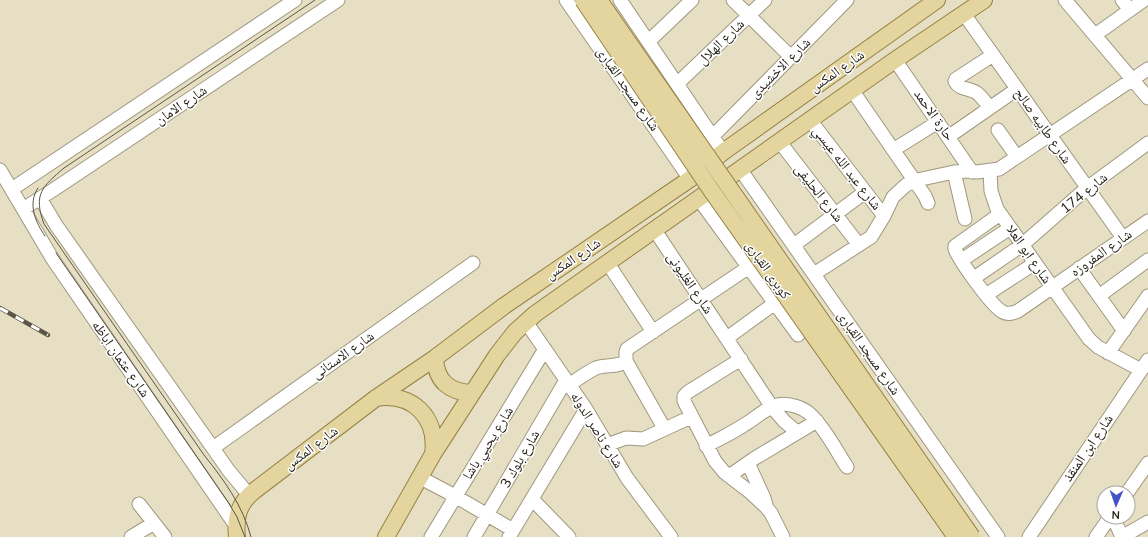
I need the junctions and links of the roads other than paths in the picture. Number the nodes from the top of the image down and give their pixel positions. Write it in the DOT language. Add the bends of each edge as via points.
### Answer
graph roads {
  1 [pos="295,0"];
  2 [pos="338,0"];
  3 [pos="566,0"];
  4 [pos="583,0"];
  5 [pos="599,0"];
  6 [pos="620,0"];
  7 [pos="692,0"];
  8 [pos="733,0"];
  9 [pos="765,0"];
  10 [pos="937,0"];
  11 [pos="984,0"];
  12 [pos="1065,0"];
  13 [pos="1144,0"];
  14 [pos="839,3"];
  15 [pos="1126,5"];
  16 [pos="964,14"];
  17 [pos="749,15"];
  18 [pos="1095,35"];
  19 [pos="648,42"];
  20 [pos="993,55"];
  21 [pos="791,57"];
  22 [pos="895,60"];
  23 [pos="1148,69"];
  24 [pos="1132,79"];
  25 [pos="677,84"];
  26 [pos="1017,89"];
  27 [pos="852,90"];
  28 [pos="1148,98"];
  29 [pos="990,108"];
  30 [pos="810,120"];
  31 [pos="938,122"];
  32 [pos="998,130"];
  33 [pos="1050,136"];
  34 [pos="712,137"];
  35 [pos="948,137"];
  36 [pos="779,141"];
  37 [pos="1148,144"];
  38 [pos="893,150"];
  39 [pos="723,152"];
  40 [pos="1017,158"];
  41 [pos="740,168"];
  42 [pos="0,170"];
  43 [pos="990,171"];
  44 [pos="954,172"];
  45 [pos="972,172"];
  46 [pos="690,178"];
  47 [pos="914,181"];
  48 [pos="1088,188"];
  49 [pos="12,189"];
  50 [pos="865,192"];
  51 [pos="40,198"];
  52 [pos="698,198"];
  53 [pos="928,203"];
  54 [pos="23,209"];
  55 [pos="836,214"];
  56 [pos="1000,214"];
  57 [pos="884,216"];
  58 [pos="965,219"];
  59 [pos="1148,220"];
  60 [pos="1010,228"];
  61 [pos="654,229"];
  62 [pos="1123,238"];
  63 [pos="794,245"];
  64 [pos="859,245"];
  65 [pos="1022,245"];
  66 [pos="962,260"];
  67 [pos="1148,260"];
  68 [pos="607,262"];
  69 [pos="473,263"];
  70 [pos="1035,263"];
  71 [pos="749,267"];
  72 [pos="1079,268"];
  73 [pos="814,274"];
  74 [pos="974,278"];
  75 [pos="1052,287"];
  76 [pos="986,295"];
  77 [pos="1099,296"];
  78 [pos="1148,296"];
  79 [pos="701,300"];
  80 [pos="775,303"];
  81 [pos="526,322"];
  82 [pos="1124,331"];
  83 [pos="652,332"];
  84 [pos="798,335"];
  85 [pos="727,338"];
  86 [pos="545,349"];
  87 [pos="1108,353"];
  88 [pos="436,358"];
  89 [pos="741,359"];
  90 [pos="626,361"];
  91 [pos="1146,363"];
  92 [pos="568,383"];
  93 [pos="472,393"];
  94 [pos="376,398"];
  95 [pos="772,407"];
  96 [pos="586,409"];
  97 [pos="691,417"];
  98 [pos="817,421"];
  99 [pos="664,428"];
  100 [pos="797,432"];
  101 [pos="607,445"];
  102 [pos="706,446"];
  103 [pos="213,448"];
  104 [pos="434,454"];
  105 [pos="748,463"];
  106 [pos="1148,463"];
  107 [pos="847,467"];
  108 [pos="729,476"];
  109 [pos="1148,476"];
  110 [pos="420,478"];
  111 [pos="1132,485"];
  112 [pos="1134,485"];
  113 [pos="249,496"];
  114 [pos="455,496"];
  115 [pos="532,499"];
  116 [pos="139,504"];
  117 [pos="766,507"];
  118 [pos="488,515"];
  119 [pos="1148,522"];
  120 [pos="154,523"];
  121 [pos="1104,525"];
  122 [pos="1117,525"];
  123 [pos="236,534"];
  124 [pos="511,534"];
  125 [pos="131,537"];
  126 [pos="165,537"];
  127 [pos="386,537"];
  128 [pos="431,537"];
  129 [pos="474,537"];
  130 [pos="568,537"];
  131 [pos="671,537"];
  132 [pos="783,537"];
  133 [pos="956,537"];
  134 [pos="972,537"];
  135 [pos="998,537"];
  136 [pos="1029,537"];
  137 [pos="1096,537"];
  138 [pos="1122,537"];
  1 -- 49 [label="street, شارع الامان"];
  2 -- 51 [label="street, شارع الامان"];
  3 -- 46 [label="street, شارع مسجد القبارى"];
  4 -- 133 [label="main road, كوبرى القبارى, bridge" via="711,190"];
  5 -- 134 [label="main road, كوبرى القبارى, bridge"];
  6 -- 19 [label="street"];
  7 -- 19 [label="street"];
  8 -- 17 [label="street"];
  9 -- 17 [label="street, شارع الهلال"];
  10 -- 39 [label="main road, شارع المكس"];
  11 -- 16 [label="main road, شارع المكس"];
  12 -- 18 [label="street"];
  13 -- 15 [label="street"];
  14 -- 21 [label="street, شارع الاخشيدى"];
  15 -- 18 [label="street"];
  16 -- 20 [label="street, شارع طابيه صالح"];
  16 -- 22 [label="main road, شارع المكس"];
  17 -- 21 [label="street"];
  17 -- 25 [label="street, شارع الهلال"];
  18 -- 24 [label="street"];
  19 -- 25 [label="street"];
  20 -- 26 [label="street, شارع طابيه صالح"];
  20 -- 29 [label="street" via="955,81 959,86 978,93"];
  21 -- 34 [label="street, شارع الاخشيدى"];
  22 -- 27 [label="main road, شارع المكس"];
  22 -- 31 [label="street, حارة الاحمد"];
  23 -- 24 [label="street"];
  24 -- 28 [label="street"];
  24 -- 33 [label="street"];
  25 -- 34 [label="street"];
  26 -- 29 [label="street"];
  26 -- 33 [label="street, شارع طابيه صالح"];
  27 -- 30 [label="main road, شارع المكس"];
  27 -- 38 [label="street"];
  29 -- 35 [label="street"];
  30 -- 36 [label="main road, شارع المكس"];
  30 -- 50 [label="street, شارع عبد الله عيسي"];
  31 -- 35 [label="street, حارة الاحمد"];
  31 -- 38 [label="street"];
  32 -- 40 [label="street"];
  33 -- 40 [label="street"];
  33 -- 48 [label="street, شارع طابيه صالح"];
  34 -- 39 [label="street"];
  35 -- 45 [label="street, حارة الاحمد"];
  36 -- 41 [label="main road, شارع المكس"];
  36 -- 55 [label="street, شارع الحليفى"];
  37 -- 48 [label="street, شارع 174"];
  38 -- 47 [label="street"];
  39 -- 46 [label="main road, شارع المكس"];
  40 -- 43 [label="street" via="999,169"];
  41 -- 52 [label="main road, شارع المكس"];
  41 -- 63 [label="street, شارع مسجد القبارى"];
  42 -- 49 [label="street, شارع عثمان اباظه"];
  43 -- 45 [label="street"];
  43 -- 56 [label="street, شارع ابو العلا" via="990,191"];
  44 -- 45 [label="street"];
  44 -- 47 [label="street"];
  44 -- 58 [label="street"];
  46 -- 88 [label="main road, شارع المكس" via="504,306"];
  47 -- 53 [label="street"];
  47 -- 57 [label="street" via="893,197"];
  48 -- 62 [label="street, شارع طابيه صالح"];
  48 -- 65 [label="street, شارع 174"];
  49 -- 54 [label="street, شارع عثمان اباظه"];
  50 -- 55 [label="street"];
  50 -- 57 [label="street, شارع عبد الله عيسي"];
  51 -- 54 [label="street, شارع الامان"];
  51 -- 103 [label="street, شارع عثمان اباظه" via="56,225"];
  52 -- 61 [label="main road, شارع المكس"];
  52 -- 71 [label="street"];
  54 -- 123 [label="street, شارع عثمان اباظه" via="52,258"];
  55 -- 63 [label="street"];
  55 -- 64 [label="street, شارع الحليفى"];
  56 -- 60 [label="street, شارع ابو العلا"];
  56 -- 66 [label="street, شارع المفروزه" via="955,246"];
  57 -- 64 [label="street" via="871,237"];
  59 -- 62 [label="street, شارع المفروزه"];
  60 -- 65 [label="street, شارع ابو العلا"];
  60 -- 66 [label="street"];
  61 -- 68 [label="main road, شارع المكس"];
  61 -- 79 [label="street, شارع الغليونى"];
  62 -- 72 [label="street, شارع المفروزه"];
  63 -- 73 [label="street, شارع مسجد القبارى"];
  64 -- 73 [label="street"];
  65 -- 70 [label="street, شارع ابو العلا"];
  65 -- 74 [label="street, شارع 174"];
  66 -- 74 [label="street, شارع المفروزه"];
  67 -- 77 [label="street"];
  68 -- 81 [label="main road, شارع المكس" via="544,306"];
  68 -- 83 [label="street"];
  69 -- 103 [label="street, شارع الاستانى"];
  70 -- 75 [label="street, شارع ابو العلا"];
  70 -- 76 [label="street"];
  71 -- 79 [label="street"];
  71 -- 80 [label="street"];
  72 -- 75 [label="street, شارع المفروزه"];
  72 -- 77 [label="street"];
  73 -- 135 [label="street, شارع مسجد القبارى"];
  74 -- 76 [label="street, شارع المفروزه"];
  75 -- 76 [label="street, شارع المفروزه" via="1010,314 995,306"];
  75 -- 87 [label="street, شارع ابو العلا" via="1089,339"];
  77 -- 82 [label="street"];
  78 -- 82 [label="street"];
  79 -- 83 [label="street"];
  79 -- 85 [label="street, شارع الغليونى"];
  80 -- 84 [label="street"];
  80 -- 85 [label="street"];
  81 -- 86 [label="street, شارع ناصر الدوله"];
  81 -- 93 [label="main road, شارع المكس" via="506,343"];
  82 -- 87 [label="street"];
  83 -- 90 [label="street" via="627,349"];
  85 -- 89 [label="street, شارع الغليونى"];
  86 -- 92 [label="street, شارع ناصر الدوله"];
  86 -- 114 [label="street, شارع يحيي باشا"];
  87 -- 91 [label="street, شارع ابو العلا"];
  88 -- 93 [label="main road" via="438,373 447,386 462,393"];
  88 -- 94 [label="main road, شارع المكس"];
  89 -- 95 [label="street, شارع الغليونى"];
  89 -- 97 [label="street" via="684,396"];
  90 -- 92 [label="street" via="620,365 594,369"];
  90 -- 99 [label="street"];
  91 -- 136 [label="street, شارع ابن المنقذ"];
  92 -- 96 [label="street, شارع ناصر الدوله"];
  92 -- 118 [label="street, شارع بلوك 3"];
  93 -- 104 [label="main road, شارع المكس"];
  94 -- 104 [label="main road" via="393,397 417,407 432,427"];
  94 -- 113 [label="main road, شارع المكس"];
  95 -- 98 [label="street" via="785,404 803,409"];
  95 -- 100 [label="street, شارع الغليونى"];
  95 -- 102 [label="street"];
  96 -- 101 [label="street, شارع ناصر الدوله"];
  96 -- 115 [label="street"];
  97 -- 99 [label="street"];
  97 -- 102 [label="street"];
  98 -- 100 [label="street"];
  98 -- 107 [label="street"];
  99 -- 101 [label="street" via="643,438 626,438"];
  100 -- 105 [label="street"];
  101 -- 131 [label="street, شارع ناصر الدوله" via="627,478"];
  102 -- 108 [label="street" via="715,462"];
  103 -- 113 [label="street, شارع عثمان اباظه"];
  104 -- 110 [label="main road, شارع المكس"];
  105 -- 108 [label="street"];
  105 -- 117 [label="street"];
  106 -- 111 [label="street"];
  108 -- 117 [label="street"];
  109 -- 112 [label="street"];
  110 -- 114 [label="street"];
  110 -- 127 [label="main road, شارع المكس"];
  113 -- 123 [label="main road, شارع المكس" via="240,508"];
  114 -- 118 [label="street"];
  114 -- 128 [label="street, شارع يحيي باشا"];
  115 -- 124 [label="street"];
  115 -- 130 [label="street"];
  116 -- 120 [label="street"];
  117 -- 132 [label="street"];
  118 -- 124 [label="street"];
  118 -- 129 [label="street, شارع بلوك 3"];
  119 -- 138 [label="street"];
  120 -- 125 [label="street"];
  120 -- 126 [label="street"];
  121 -- 137 [label="street"];
  122 -- 138 [label="street"];
}
